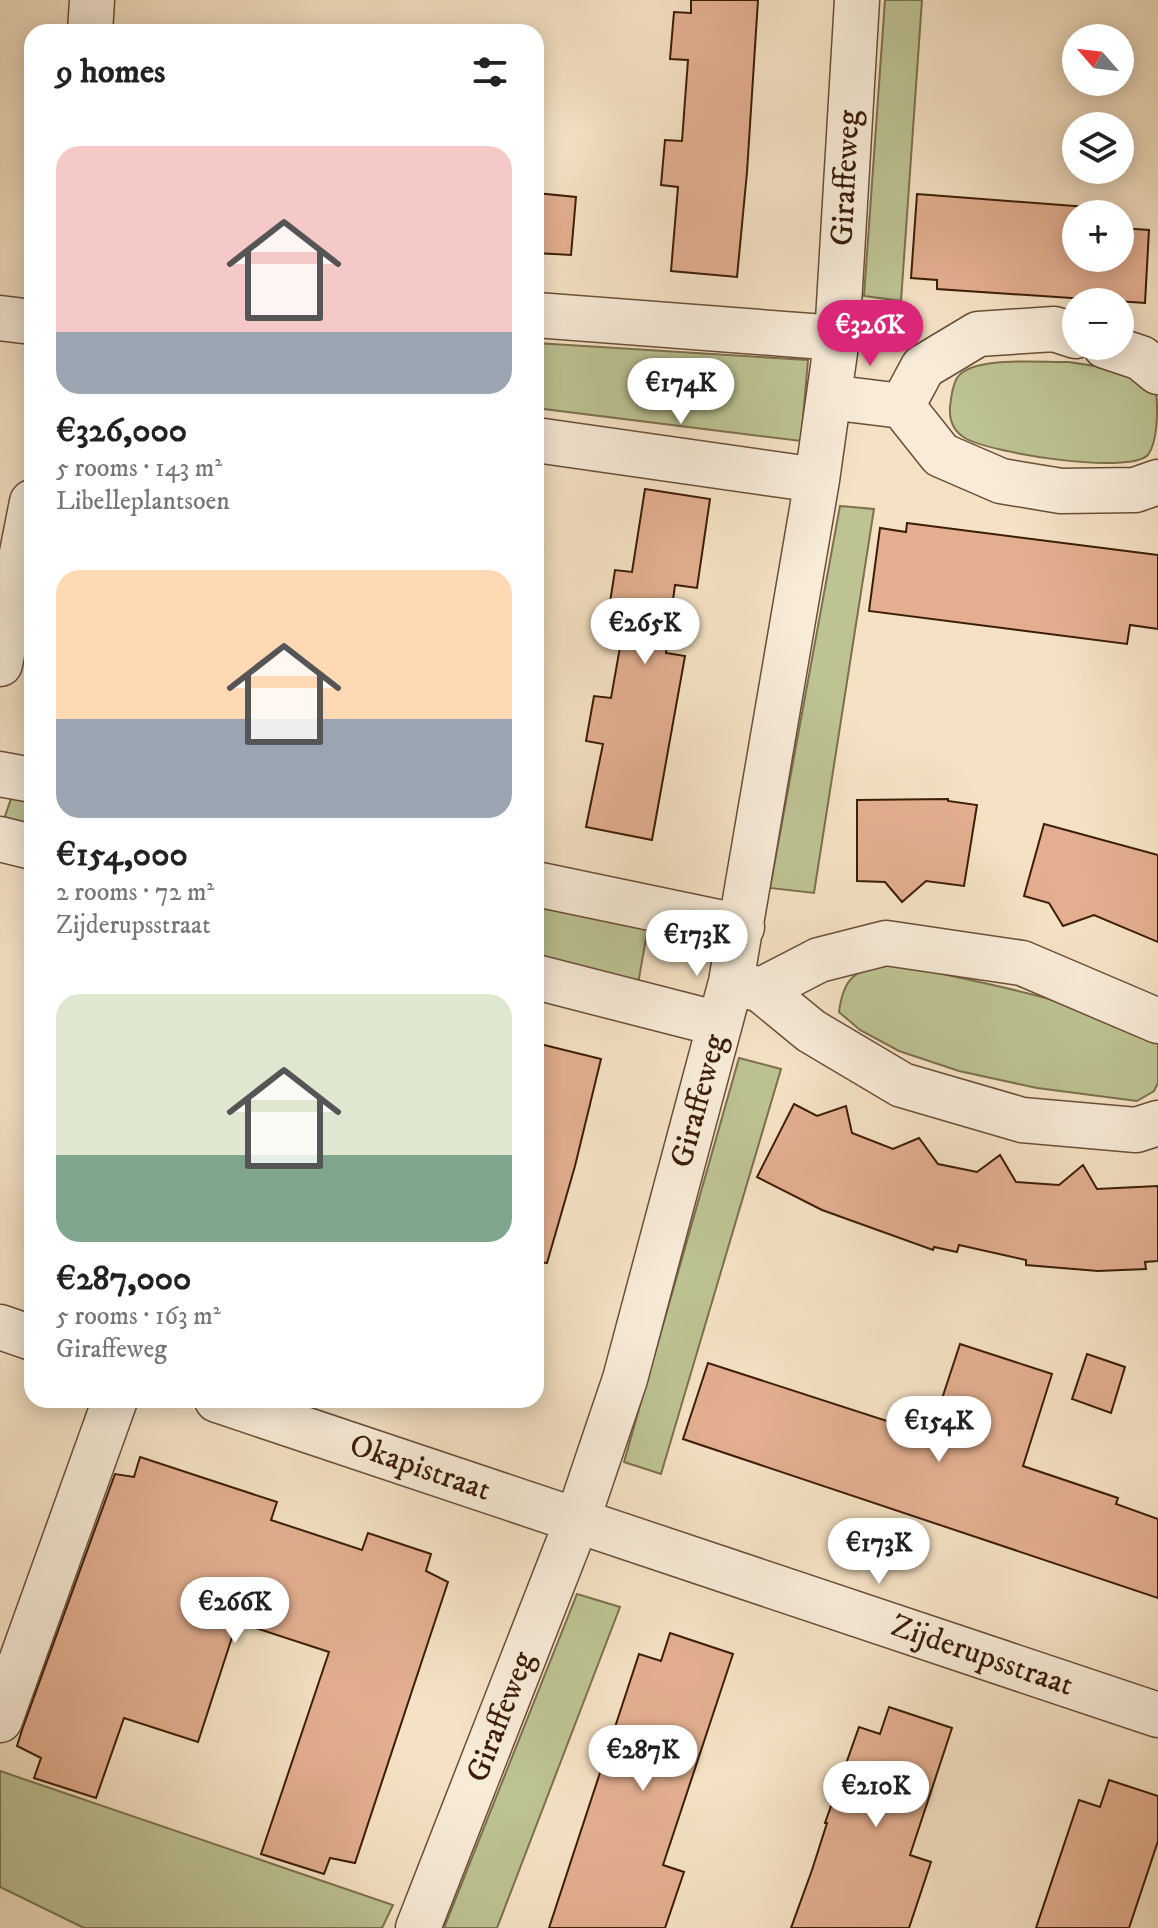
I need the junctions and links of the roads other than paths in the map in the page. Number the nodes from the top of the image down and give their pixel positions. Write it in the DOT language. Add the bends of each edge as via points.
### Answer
graph roads {
  1 [pos="92,0"];
  2 [pos="857,0"];
  3 [pos="90,24"];
  4 [pos="544,316"];
  5 [pos="0,318"];
  6 [pos="24,321"];
  7 [pos="1062,332"];
  8 [pos="837,338"];
  9 [pos="1134,356"];
  10 [pos="1158,372"];
  11 [pos="829,397"];
  12 [pos="902,406"];
  13 [pos="544,441"];
  14 [pos="817,480"];
  15 [pos="1158,482"];
  16 [pos="24,542"];
  17 [pos="0,664"];
  18 [pos="0,774"];
  19 [pos="24,778"];
  20 [pos="0,839"];
  21 [pos="24,845"];
  22 [pos="544,886"];
  23 [pos="742,927"];
  24 [pos="544,979"];
  25 [pos="746,986"];
  26 [pos="1158,1021"];
  27 [pos="719,1024"];
  28 [pos="1158,1123"];
  29 [pos="0,1327"];
  30 [pos="24,1335"];
  31 [pos="112,1408"];
  32 [pos="241,1408"];
  33 [pos="577,1521"];
  34 [pos="1158,1715"];
  35 [pos="0,1720"];
  36 [pos="418,1928"];
  1 -- 3 [label="street"];
  2 -- 8 [label="street, Giraffeweg"];
  4 -- 8 [label="street"];
  5 -- 6 [label="street"];
  7 -- 12 [label="street" via="978,334 923,367"];
  8 -- 11 [label="street, Giraffeweg"];
  9 -- 10 [label="street"];
  11 -- 12 [label="street"];
  11 -- 14 [label="street, Giraffeweg"];
  12 -- 15 [label="street" via="941,455 1001,481 1061,491 1135,490"];
  13 -- 14 [label="street"];
  14 -- 23 [label="street, Giraffeweg"];
  16 -- 17 [label="street"];
  18 -- 19 [label="street"];
  20 -- 21 [label="street"];
  22 -- 23 [label="street"];
  23 -- 25 [label="street, Giraffeweg"];
  24 -- 27 [label="street"];
  25 -- 26 [label="street" via="886,943 1022,963"];
  25 -- 27 [label="street, Giraffeweg"];
  25 -- 28 [label="street" via="902,1085 1022,1120 1136,1130"];
  27 -- 33 [label="street, Giraffeweg" via="625,1379"];
  29 -- 30 [label="street"];
  31 -- 35 [label="street"];
  32 -- 33 [label="street, Okapistraat"];
  33 -- 34 [label="street, Zijderupsstraat"];
  33 -- 36 [label="street, Giraffeweg"];
}
